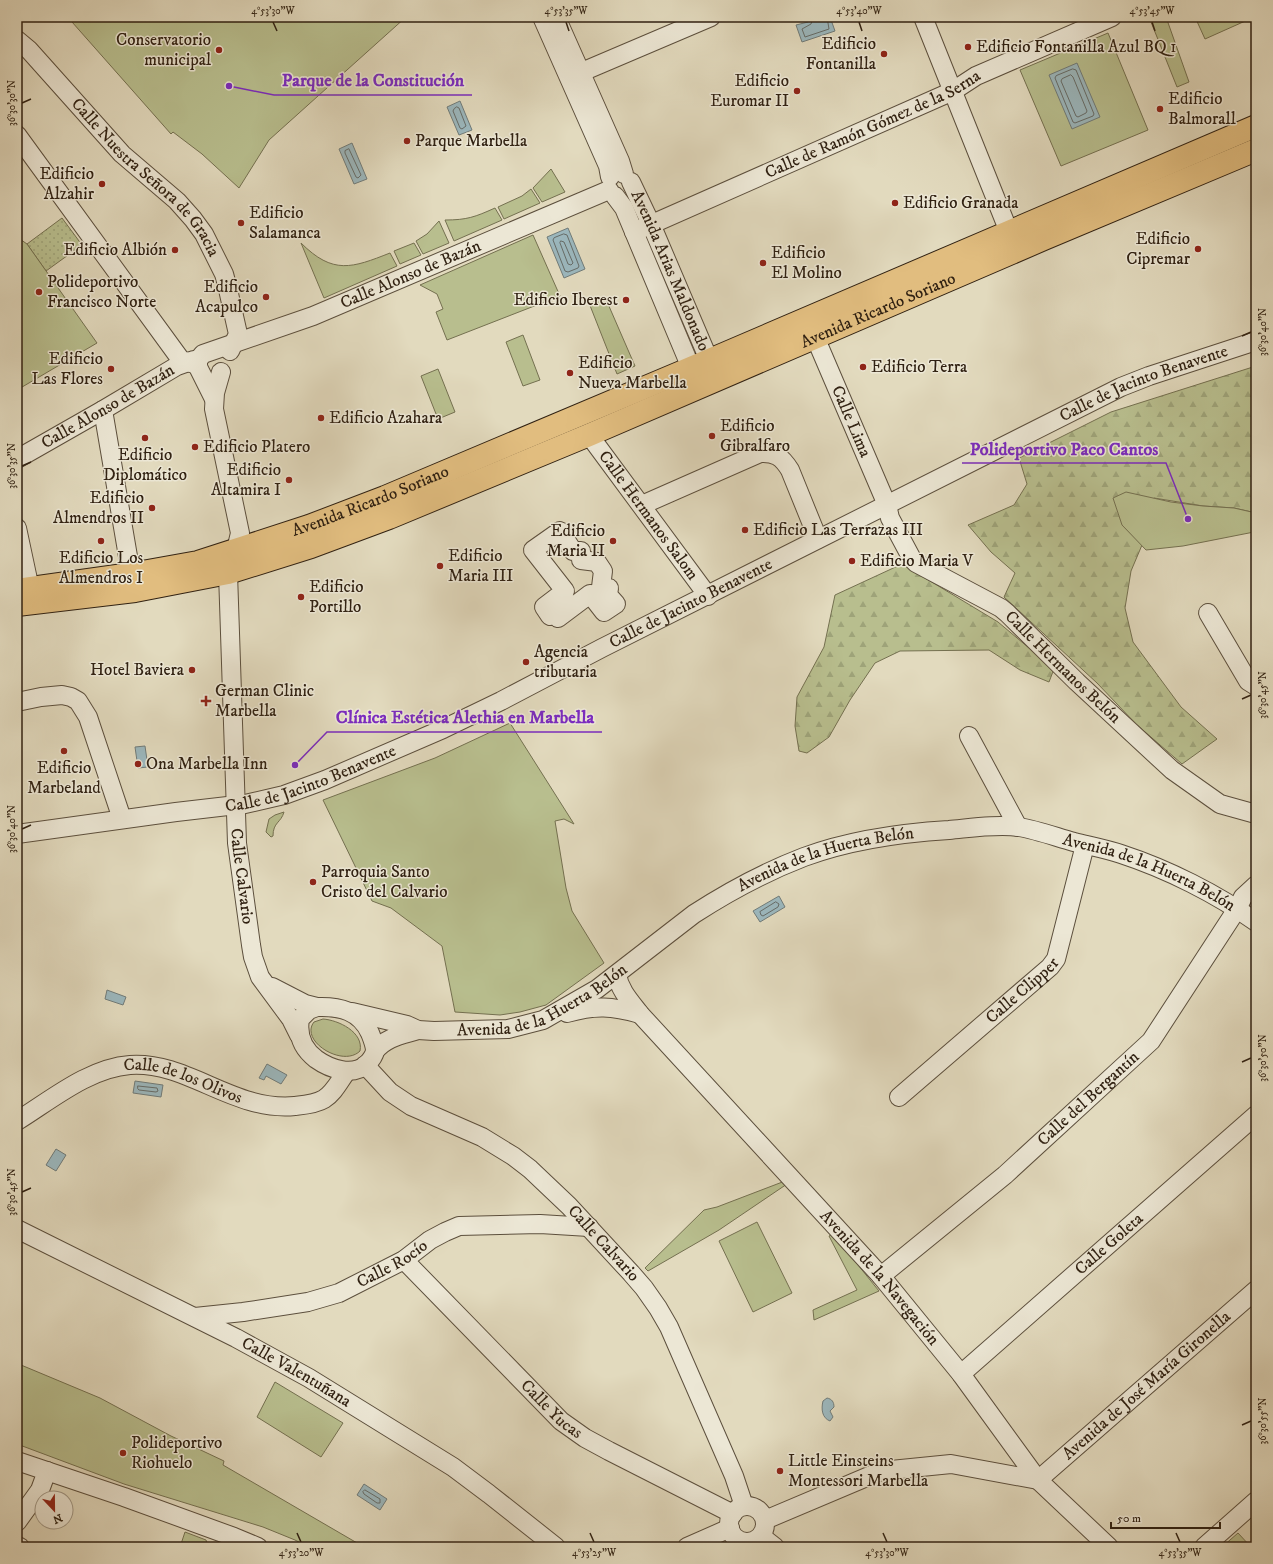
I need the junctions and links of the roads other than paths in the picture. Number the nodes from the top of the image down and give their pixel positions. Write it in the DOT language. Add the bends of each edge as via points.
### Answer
graph roads {
  1 [pos="542,17"];
  2 [pos="556,17"];
  3 [pos="711,17"];
  4 [pos="923,17"];
  5 [pos="1112,17"];
  6 [pos="17,40"];
  7 [pos="575,75"];
  8 [pos="953,91"];
  9 [pos="1256,126"];
  10 [pos="17,135"];
  11 [pos="1256,139"];
  12 [pos="1256,150"];
  13 [pos="618,184"];
  14 [pos="1157,191"];
  15 [pos="651,224"];
  16 [pos="634,232"];
  17 [pos="1008,232"];
  18 [pos="816,337"];
  19 [pos="238,340"];
  20 [pos="1256,341"];
  21 [pos="194,362"];
  22 [pos="700,366"];
  23 [pos="222,368"];
  24 [pos="732,373"];
  25 [pos="214,399"];
  26 [pos="103,410"];
  27 [pos="589,435"];
  28 [pos="17,459"];
  29 [pos="500,472"];
  30 [pos="642,505"];
  31 [pos="887,505"];
  32 [pos="17,528"];
  33 [pos="818,540"];
  34 [pos="236,550"];
  35 [pos="198,562"];
  36 [pos="228,573"];
  37 [pos="131,574"];
  38 [pos="565,591"];
  39 [pos="21,595"];
  40 [pos="708,596"];
  41 [pos="1208,614"];
  42 [pos="1256,686"];
  43 [pos="17,702"];
  44 [pos="968,736"];
  45 [pos="236,805"];
  46 [pos="1256,814"];
  47 [pos="122,819"];
  48 [pos="1018,827"];
  49 [pos="17,834"];
  50 [pos="1085,845"];
  51 [pos="1256,885"];
  52 [pos="1237,909"];
  53 [pos="1256,922"];
  54 [pos="617,975"];
  55 [pos="266,984"];
  56 [pos="317,1007"];
  57 [pos="352,1012"];
  58 [pos="640,1014"];
  59 [pos="543,1020"];
  60 [pos="418,1030"];
  61 [pos="299,1034"];
  62 [pos="370,1058"];
  63 [pos="347,1071"];
  64 [pos="899,1097"];
  65 [pos="1256,1114"];
  66 [pos="17,1121"];
  67 [pos="589,1227"];
  68 [pos="17,1229"];
  69 [pos="404,1260"];
  70 [pos="881,1276"];
  71 [pos="1256,1290"];
  72 [pos="195,1317"];
  73 [pos="961,1374"];
  74 [pos="17,1461"];
  75 [pos="47,1471"];
  76 [pos="1038,1480"];
  77 [pos="1256,1501"];
  78 [pos="736,1516"];
  79 [pos="17,1522"];
  80 [pos="763,1528"];
  81 [pos="230,1542"];
  82 [pos="17,1546"];
  83 [pos="20,1547"];
  84 [pos="258,1547"];
  85 [pos="556,1547"];
  86 [pos="687,1547"];
  87 [pos="775,1547"];
  88 [pos="1109,1547"];
  89 [pos="1204,1547"];
  1 -- 7 [label="street, Avenida Arias Maldonado"];
  2 -- 7 [label="street, Avenida Arias Maldonado"];
  3 -- 7 [label="street"];
  4 -- 8 [label="street"];
  5 -- 8 [label="street, Calle de Ramón Gómez de la Serna" via="976,76"];
  6 -- 19 [label="street, Calle Nuestra Señora de Gracia" via="30,50 122,154 177,201 193,219 204,234 224,274"];
  7 -- 13 [label="street, Avenida Arias Maldonado" via="608,166"];
  8 -- 15 [label="street, Calle de Ramón Gómez de la Serna"];
  8 -- 17 [label="street"];
  9 -- 17 [label="main road, Avenida Ricardo Soriano"];
  10 -- 21 [label="street"];
  11 -- 14 [label="main road" via="1204,162"];
  12 -- 14 [label="main road, Avenida Ricardo Soriano"];
  13 -- 15 [label="street, Avenida Arias Maldonado"];
  13 -- 16 [label="street, Avenida Arias Maldonado"];
  13 -- 19 [label="street, Calle Alonso de Bazán" via="313,316"];
  14 -- 18 [label="main road, Avenida Ricardo Soriano"];
  15 -- 16 [label="street, Calle de Ramón Gómez de la Serna"];
  15 -- 22 [label="street, Avenida Arias Maldonado"];
  16 -- 22 [label="street, Avenida Arias Maldonado"];
  17 -- 22 [label="main road, Avenida Ricardo Soriano"];
  18 -- 24 [label="main road, Avenida Ricardo Soriano"];
  18 -- 31 [label="street, Calle Lima"];
  19 -- 21 [label="street, Calle Alonso de Bazán"];
  19 -- 23 [label="street"];
  20 -- 31 [label="street, Calle de Jacinto Benavente" via="1121,387"];
  21 -- 23 [label="street" via="206,376 212,377"];
  21 -- 25 [label="street"];
  21 -- 26 [label="street, Calle Alonso de Bazán"];
  22 -- 24 [label="main road"];
  22 -- 29 [label="main road, Avenida Ricardo Soriano" via="690,381 524,452"];
  22 -- 34 [label="main road, Avenida Ricardo Soriano" via="385,497"];
  23 -- 25 [label="street"];
  24 -- 27 [label="main road, Avenida Ricardo Soriano"];
  25 -- 34 [label="street" via="240,533"];
  26 -- 28 [label="street, Calle Alonso de Bazán"];
  26 -- 37 [label="street"];
  27 -- 29 [label="main road, Avenida Ricardo Soriano"];
  27 -- 30 [label="street, Calle Hermanos Salom"];
  29 -- 36 [label="main road, Avenida Ricardo Soriano" via="389,518"];
  30 -- 33 [label="street" via="760,453 769,452 784,460 790,470"];
  30 -- 40 [label="street, Calle Hermanos Salom"];
  31 -- 33 [label="street, Calle de Jacinto Benavente"];
  31 -- 46 [label="street, Calle Hermanos Belón" via="890,518 916,563 1007,612 1077,682 1172,770 1220,804"];
  32 -- 39 [label="street"];
  33 -- 40 [label="street, Calle de Jacinto Benavente"];
  34 -- 35 [label="main road, Avenida Ricardo Soriano"];
  34 -- 36 [label="street"];
  35 -- 36 [label="main road" via="212,564"];
  35 -- 37 [label="main road, Avenida Ricardo Soriano"];
  36 -- 39 [label="main road, Avenida Ricardo Soriano" via="135,591"];
  36 -- 45 [label="street, Calle Calvario"];
  37 -- 39 [label="main road, Avenida Ricardo Soriano"];
  38 -- 38 [label="street" via="544,607 550,616 556,613 558,618 590,594 604,612 616,604 608,595 609,588 601,587 603,571 597,562 581,560 581,551 573,551 560,531 533,550"];
  40 -- 45 [label="street, Calle de Jacinto Benavente" via="443,729 284,796"];
  41 -- 42 [label="street" via="1248,681"];
  43 -- 47 [label="street" via="62,695 78,701 88,717"];
  44 -- 48 [label="street"];
  45 -- 47 [label="street, Calle de Jacinto Benavente"];
  45 -- 55 [label="street, Calle Calvario" via="237,843 251,945 256,967"];
  47 -- 49 [label="street, Calle de Jacinto Benavente"];
  48 -- 50 [label="street, Avenida de la Huerta Belón"];
  48 -- 54 [label="street, Avenida de la Huerta Belón" via="964,828 895,835 804,857 722,896 694,914"];
  50 -- 52 [label="street, Avenida de la Huerta Belón" via="1141,861"];
  50 -- 64 [label="street, Calle Clipper" via="1056,959 1050,967"];
  51 -- 52 [label="street, Calle del Bergantín" via="1243,897"];
  52 -- 53 [label="street, Avenida de la Huerta Belón"];
  52 -- 70 [label="street, Calle del Bergantín" via="1151,1040 1005,1175"];
  54 -- 58 [label="street, Avenida de la Navegación" via="624,993"];
  54 -- 59 [label="street, Avenida de la Huerta Belón"];
  55 -- 56 [label="street" via="305,1004"];
  55 -- 61 [label="street, Calle Calvario"];
  56 -- 57 [label="street"];
  56 -- 61 [label="street" via="309,1010 300,1019"];
  57 -- 60 [label="street, Avenida de la Huerta Belón"];
  57 -- 62 [label="street" via="367,1027 372,1039"];
  58 -- 59 [label="street, Avenida de la Navegación" via="621,1008 601,1007 578,1010"];
  58 -- 70 [label="street, Avenida de la Navegación"];
  59 -- 60 [label="street, Avenida de la Huerta Belón" via="508,1029"];
  60 -- 62 [label="street, Avenida de la Huerta Belón" via="380,1043"];
  61 -- 63 [label="street" via="305,1047 317,1059"];
  62 -- 63 [label="street" via="354,1071"];
  62 -- 67 [label="street, Calle Calvario" via="380,1083 411,1106 482,1137 513,1156 552,1189"];
  63 -- 66 [label="street, Calle de los Olivos" via="325,1099 304,1106 289,1107 258,1104 240,1099 166,1068 130,1065 96,1073"];
  65 -- 73 [label="street, Calle Goleta"];
  67 -- 69 [label="street, Calle Rocío" via="540,1224 459,1226 430,1240"];
  67 -- 78 [label="street, Calle Calvario" via="644,1288 669,1327 734,1476"];
  68 -- 72 [label="street, Calle Valentuñana"];
  69 -- 72 [label="street, Calle Rocío" via="339,1293 308,1302"];
  69 -- 78 [label="street, Calle Yucas" via="567,1426 609,1452"];
  70 -- 73 [label="street, Avenida de la Navegación"];
  71 -- 76 [label="street, Avenida de José María Gironella"];
  72 -- 85 [label="street, Calle Valentuñana" via="309,1378 453,1467"];
  73 -- 76 [label="street, Avenida de la Navegación"];
  74 -- 75 [label="street"];
  75 -- 79 [label="street" via="40,1490"];
  75 -- 81 [label="street"];
  76 -- 80 [label="street" via="951,1464 880,1471"];
  76 -- 88 [label="street, Avenida de la Navegación"];
  77 -- 89 [label="street"];
  78 -- 80 [label="street" via="750,1506 759,1511"];
  78 -- 80 [label="street" via="736,1538 746,1542 756,1539"];
  78 -- 86 [label="street"];
  80 -- 87 [label="street"];
  81 -- 84 [label="street"];
  82 -- 83 [label="street"];
}
